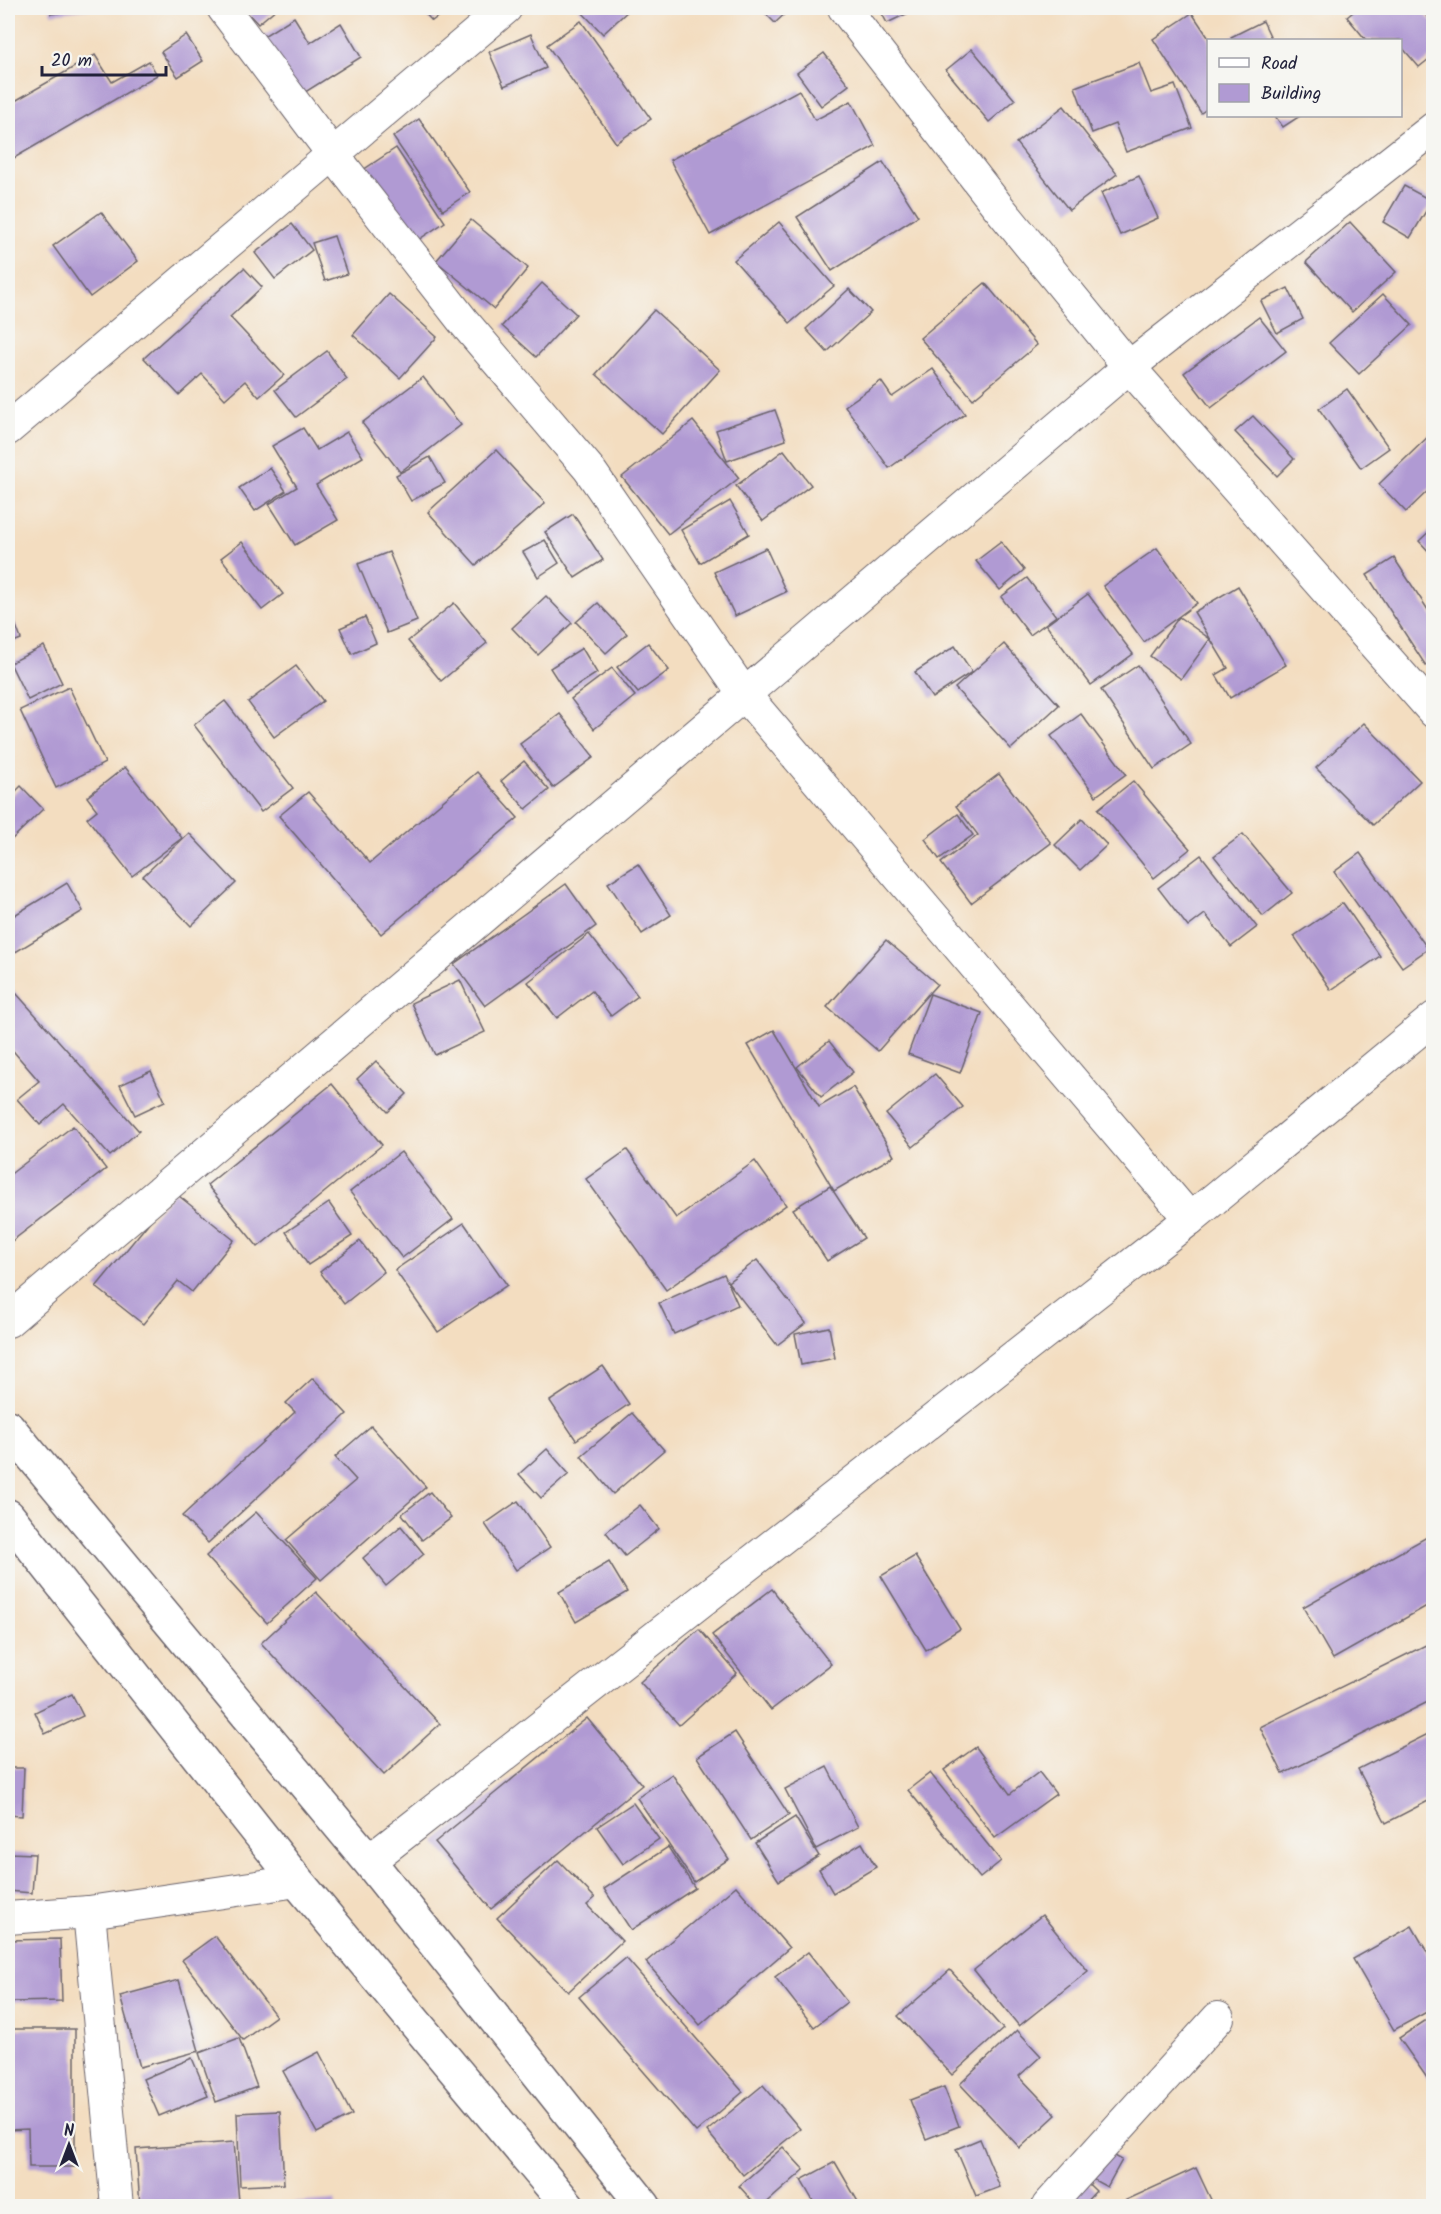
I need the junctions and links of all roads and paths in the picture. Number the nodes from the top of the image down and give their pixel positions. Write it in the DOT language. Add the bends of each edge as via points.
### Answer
graph roads {
  1 [pos="224,8"];
  2 [pos="506,8"];
  3 [pos="844,8"];
  4 [pos="1434,128"];
  5 [pos="332,153"];
  6 [pos="1128,367"];
  7 [pos="8,429"];
  8 [pos="744,694"];
  9 [pos="1434,712"];
  10 [pos="1434,1018"];
  11 [pos="1190,1219"];
  12 [pos="8,1321"];
  13 [pos="8,1427"];
  14 [pos="8,1516"];
  15 [pos="369,1861"];
  16 [pos="297,1881"];
  17 [pos="89,1912"];
  18 [pos="8,1918"];
  19 [pos="1218,2018"];
  20 [pos="117,2206"];
  21 [pos="568,2206"];
  22 [pos="644,2206"];
  23 [pos="1048,2206"];
  1 -- 5 [label="street"];
  2 -- 5 [label="street"];
  3 -- 6 [label="street"];
  4 -- 6 [label="street"];
  5 -- 7 [label="street"];
  5 -- 8 [label="street" via="463,321 589,469"];
  6 -- 8 [label="street"];
  6 -- 9 [label="street"];
  8 -- 11 [label="street"];
  8 -- 12 [label="street"];
  10 -- 11 [label="street"];
  11 -- 15 [label="street"];
  13 -- 15 [label="main road"];
  14 -- 16 [label="main road"];
  15 -- 22 [label="main road"];
  16 -- 17 [label="street"];
  16 -- 21 [label="main road"];
  17 -- 18 [label="street"];
  17 -- 20 [label="street"];
  19 -- 23 [label="street"];
}
